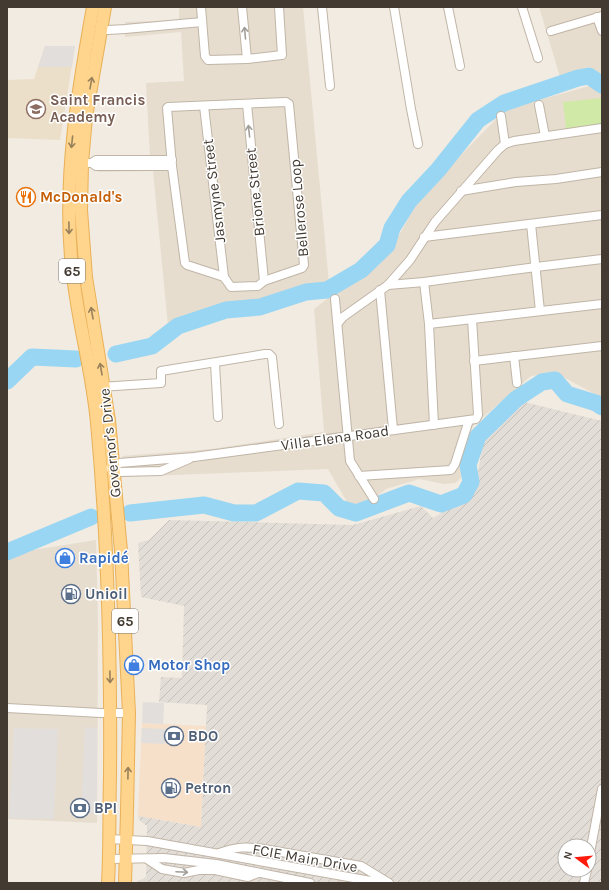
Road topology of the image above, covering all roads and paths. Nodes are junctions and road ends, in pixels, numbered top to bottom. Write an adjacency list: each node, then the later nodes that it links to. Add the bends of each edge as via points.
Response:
1 (93, 7): 27 (main road, Governor's Drive / 65, one-way to 27, via 74,122)
2 (105, 7): 12 (main road, Governor's Drive / 65)
3 (201, 7): 11 (street)
4 (242, 7): 16 (street, one-way to 4)
5 (278, 7): 16 (street, via 282,55)
6 (322, 7): 18 (street)
7 (394, 7): 25 (street)
8 (448, 7): 17 (street)
9 (522, 7): 15 (street)
10 (600, 16): 13 (street); 14 (street)
11 (202, 22): 12 (street); 16 (street, via 206,59)
12 (101, 29): 27 (main road, Governor's Drive / 65, one-way to 12, via 86,110)
13 (551, 31)
14 (602, 31)
15 (538, 58)
16 (247, 59)
17 (460, 66)
18 (330, 86)
19 (247, 104): 21 (street, Bellerose Loop); 37 (street, Brione Street, one-way to 19); 37 (street, Bellerose Loop, via 289,104 304,265 302,268)
20 (540, 105): 24 (street)
21 (204, 106): 28 (street, Bellerose Loop, via 168,106); 36 (street, Jasmyne Street)
22 (501, 116): 26 (street)
23 (602, 128): 24 (street)
24 (545, 136): 26 (street)
25 (418, 144)
26 (505, 144): 30 (street)
27 (81, 163): 28 (street, via 96,160); 52 (main road, Governor's Drive / 65, via 85,270)
28 (172, 163): 36 (street, Bellerose Loop, via 186,263)
29 (602, 172): 30 (street)
30 (461, 191): 33 (street)
31 (602, 215): 32 (street)
32 (531, 224): 33 (street); 35 (street)
33 (424, 237): 39 (street, via 410,260)
34 (602, 260): 35 (street)
35 (536, 267): 38 (street); 43 (street)
36 (224, 277): 37 (street, Bellerose Loop, via 231,287 258,286)
37 (264, 281)
38 (424, 282): 39 (street); 46 (street)
39 (388, 285): 40 (street)
40 (380, 290): 45 (street); 57 (street)
41 (335, 298): 45 (street)
42 (602, 304): 43 (street)
43 (540, 311): 44 (street)
44 (472, 319): 46 (street); 49 (street)
45 (338, 323): 58 (street)
46 (428, 324): 56 (street)
47 (602, 346): 48 (street)
48 (514, 356): 49 (street); 51 (street)
49 (474, 361): 54 (street, via 478,415)
50 (215, 363): 52 (street, via 161,371 161,383); 53 (street); 55 (street, via 269,354 272,357)
51 (517, 383)
52 (98, 388): 59 (main road, Governor's Drive / 65); 60 (main road, Governor's Drive / 65)
53 (218, 417)
54 (472, 420): 56 (street, Villa Elena Road); 61 (street, via 451,470)
55 (279, 424)
56 (434, 424): 57 (street, Villa Elena Road)
57 (393, 430): 58 (street, Villa Elena Road)
58 (347, 437): 59 (street, Villa Elena Road, via 194,457 161,471 120,472); 61 (street, via 350,461)
59 (114, 468): 60 (street, Villa Elena Road); 65 (main road, Governor's Drive / 65)
60 (100, 469): 64 (main road, Governor's Drive / 65, one-way to 64, via 105,529)
61 (359, 476): 62 (street)
62 (374, 499)
63 (7, 708): 64 (street)
64 (111, 713): 65 (street); 68 (main road, Governor's Drive / 65)
65 (129, 713): 69 (main road, Governor's Drive / 65, one-way to 65)
66 (602, 789): 67 (street)
67 (593, 838)
68 (109, 839): 69 (street, FCIE Main Drive); 72 (main road, Governor's Drive / 65)
69 (127, 840): 70 (street, FCIE Main Drive); 73 (main road, Governor's Drive / 65)
70 (218, 853): 78 (street, FCIE Main Drive); 79 (street, FCIE Main Drive, via 235,848 271,850 361,866)
71 (146, 859): 73 (street, FCIE Main Drive); 74 (street, FCIE Main Drive, via 164,858 216,864); 74 (street, FCIE Main Drive, one-way to 74, via 162,869 184,873 199,870 248,876)
72 (109, 864): 73 (main road); 75 (main road, Governor's Drive / 65)
73 (126, 864): 76 (main road, Governor's Drive / 65)
74 (258, 873): 77 (street, FCIE Main Drive)
75 (108, 883)
76 (124, 883)
77 (310, 883)
78 (382, 883)
79 (389, 883)

